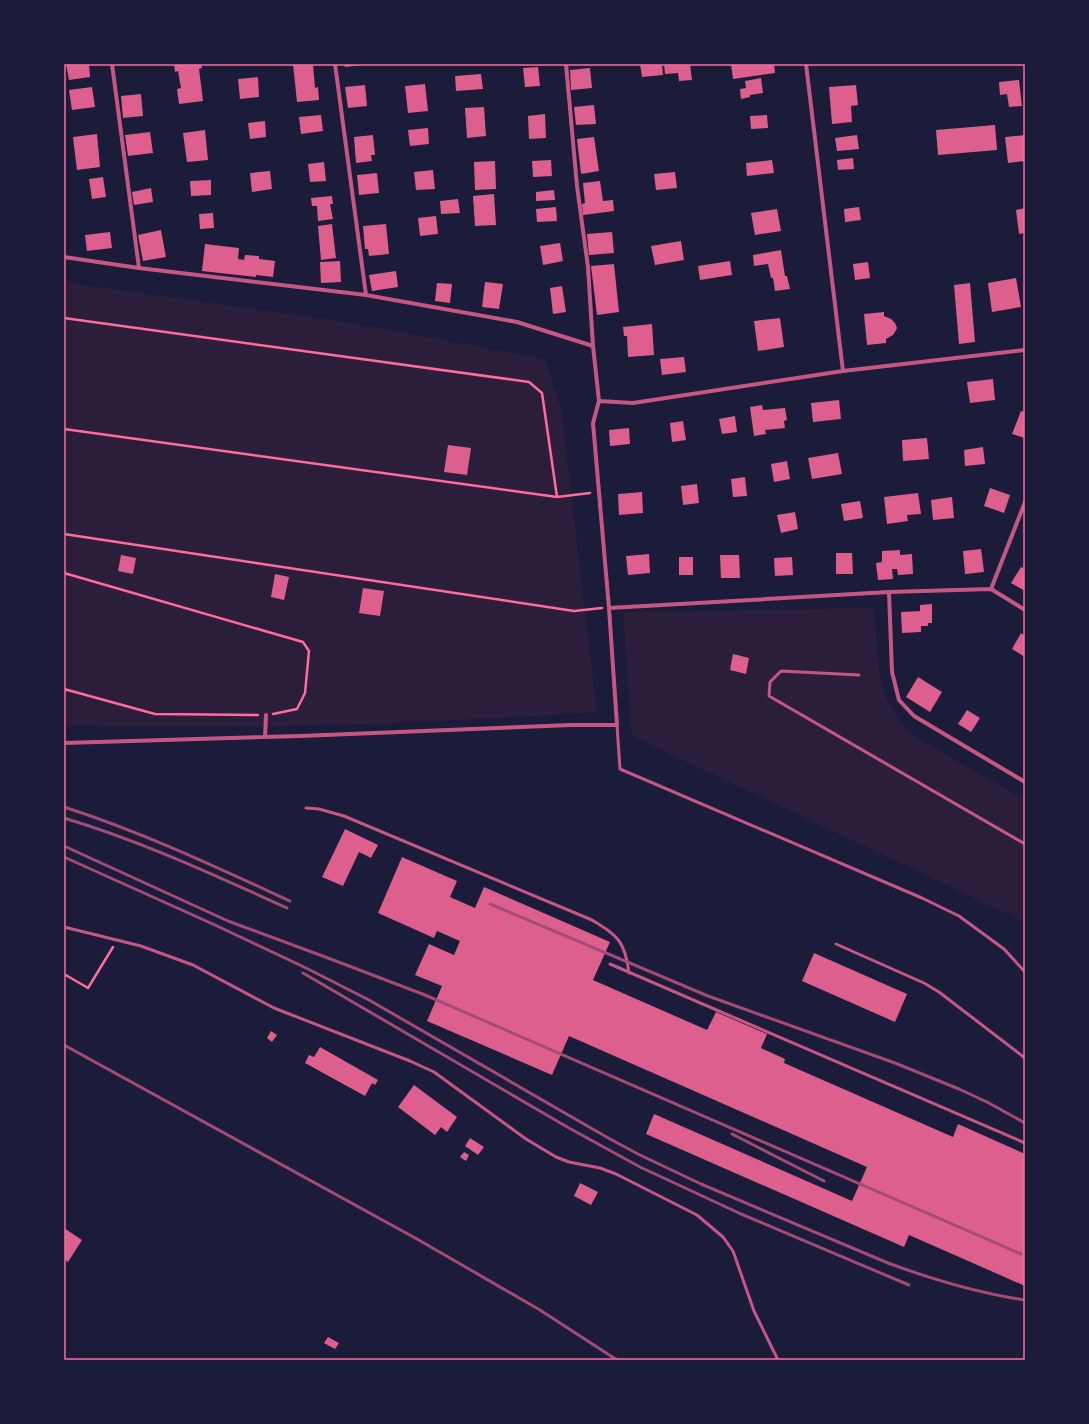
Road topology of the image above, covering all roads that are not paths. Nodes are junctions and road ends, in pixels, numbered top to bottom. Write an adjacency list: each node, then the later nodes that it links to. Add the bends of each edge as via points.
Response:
1 (112, 64): 6 (street)
2 (335, 64): 7 (street)
3 (566, 64): 8 (street, via 577,186 588,267)
4 (806, 64): 10 (street)
5 (64, 257): 6 (street)
6 (139, 268): 7 (street)
7 (366, 295): 8 (street, via 517,322)
8 (593, 346): 11 (street)
9 (1025, 350): 10 (street)
10 (843, 371): 11 (street, via 633,403)
11 (599, 401): 15 (street, via 593,423)
12 (1025, 502): 13 (street)
13 (991, 589): 14 (street); 16 (street)
14 (889, 592): 15 (street); 22 (street, via 892,672 899,700 914,716)
15 (609, 608): 19 (street)
16 (1025, 610)
17 (859, 675): 24 (lane, via 781,671 770,682 769,696)
18 (266, 715): 20 (street)
19 (617, 725): 20 (street); 28 (lane, via 620,769 959,916 1004,950)
20 (265, 736): 21 (street)
21 (64, 743)
22 (1025, 782)
23 (306, 808): 29 (lane, via 344,816 592,920 619,940 625,950)
24 (1025, 844)
25 (64, 927): 32 (lane, via 141,946 193,965 274,1008 410,1061 434,1072 526,1139 556,1157 616,1174 697,1215 723,1237 733,1251 754,1310)
26 (836, 944): 30 (lane, via 934,989)
27 (610, 964): 29 (lane)
28 (1025, 972)
29 (629, 973): 31 (lane)
30 (1025, 1058)
31 (1025, 1143)
32 (778, 1360)

